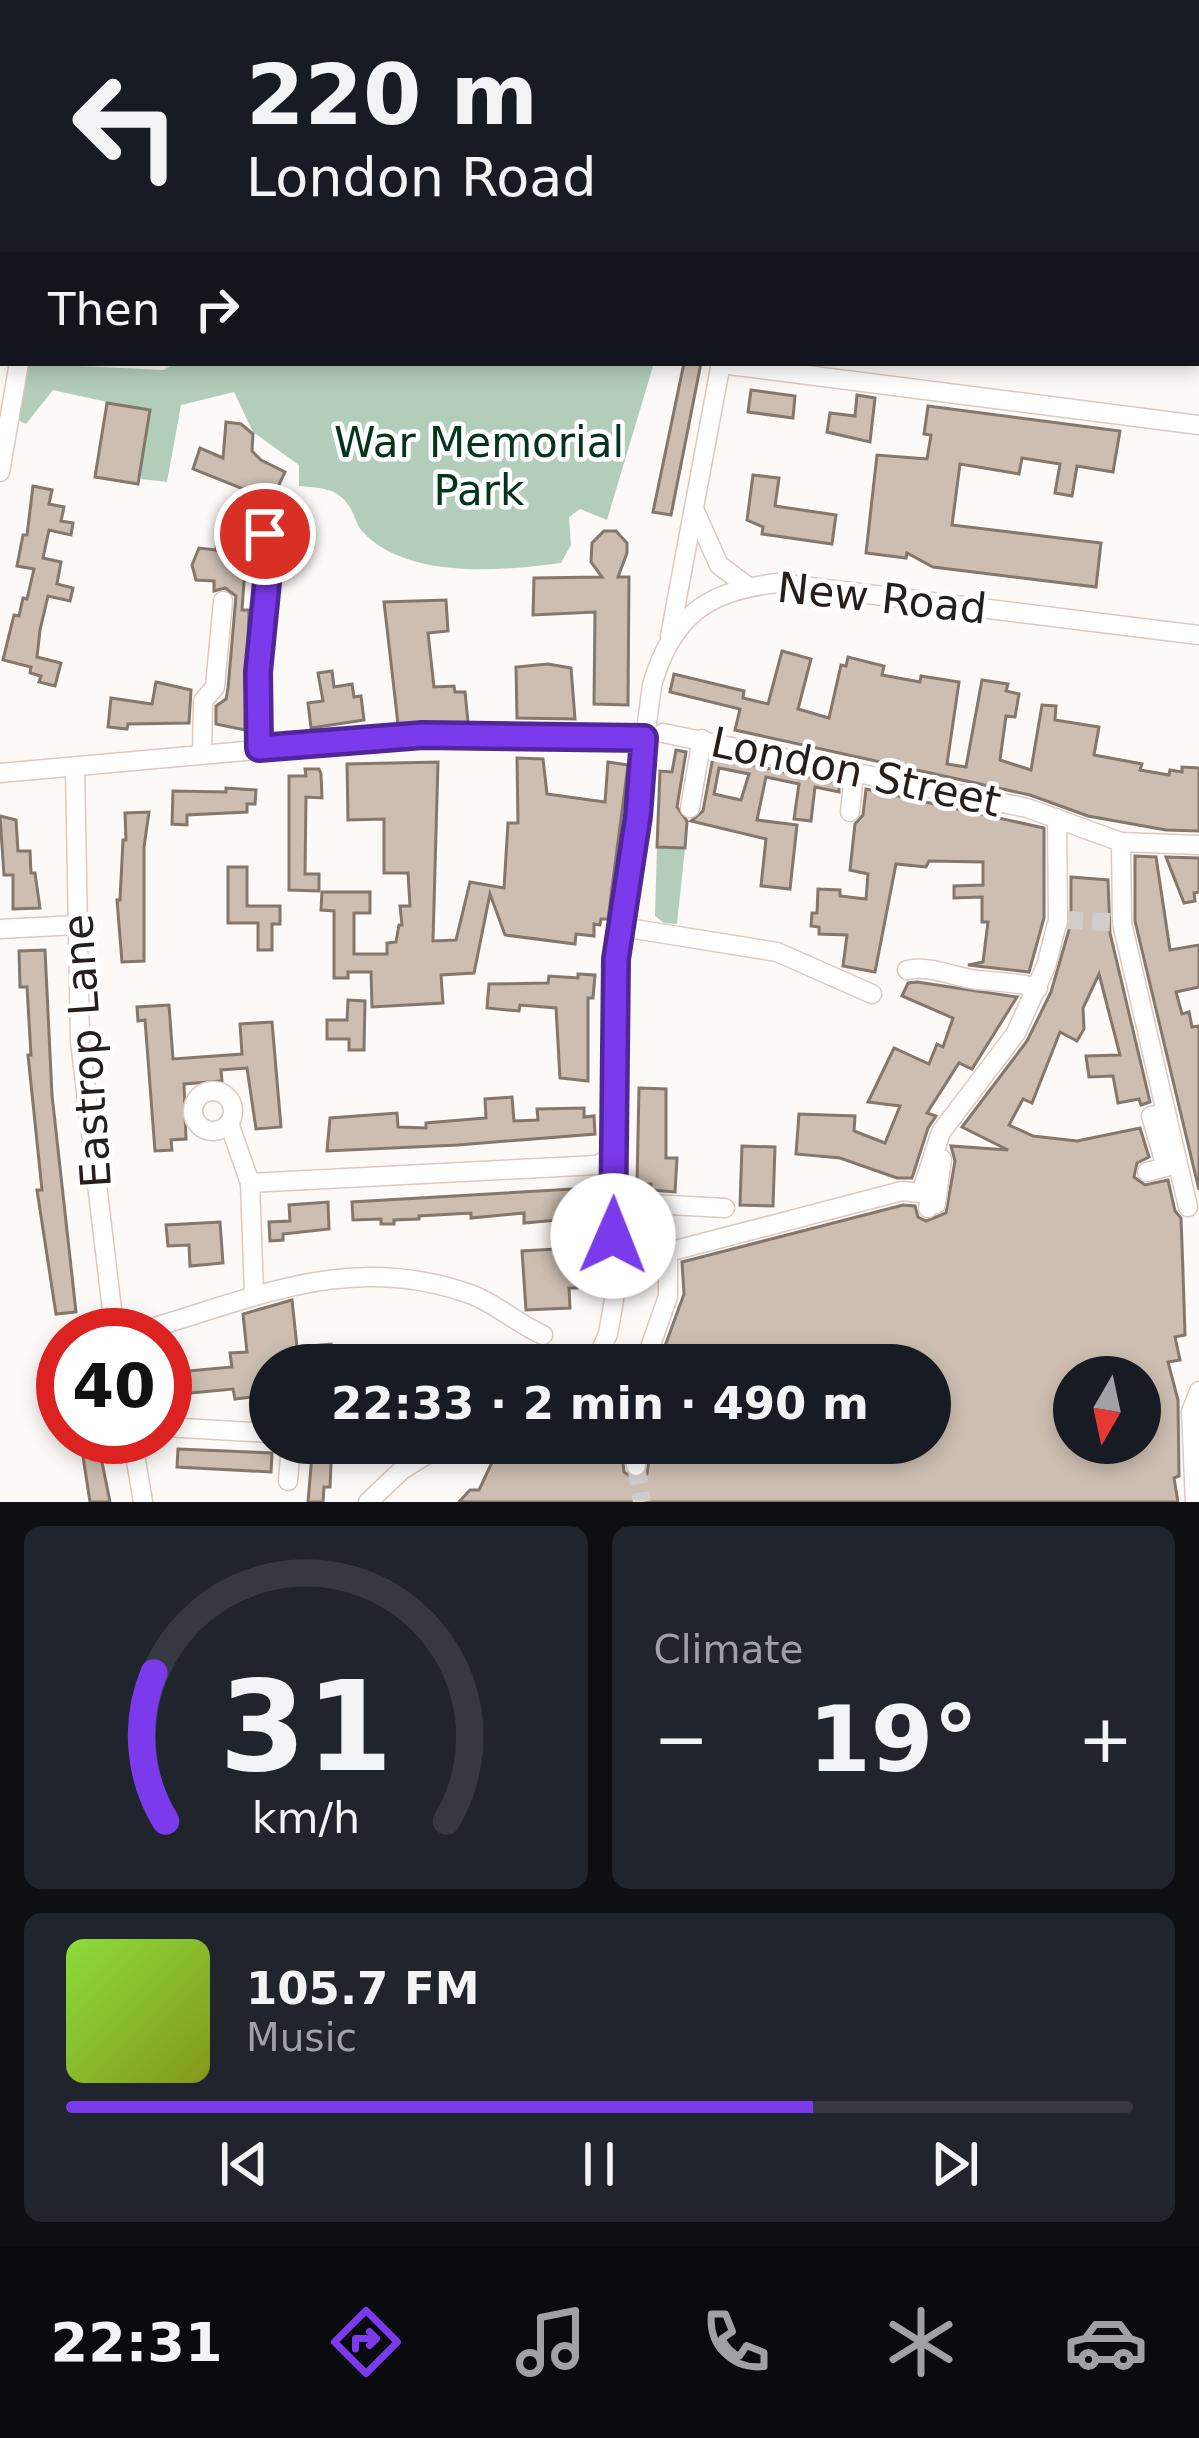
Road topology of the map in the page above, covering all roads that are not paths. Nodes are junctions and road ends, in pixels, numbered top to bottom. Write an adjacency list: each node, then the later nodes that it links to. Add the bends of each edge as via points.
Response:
1 (18, 366): 5 (street)
2 (721, 366): 6 (street)
3 (737, 366): 4 (street)
4 (1199, 424)
5 (0, 472)
6 (692, 505): 8 (street, via 719,565); 11 (street)
7 (265, 534): 14 (street)
8 (747, 586): 10 (street, New Road, via 863,591); 11 (street, New Road, via 694,610)
9 (223, 601): 15 (street, via 215,687 202,701)
10 (1199, 635)
11 (669, 640): 12 (street, via 652,685)
12 (653, 736): 13 (street, London Street); 14 (street, London Street, via 423,735); 25 (street)
13 (702, 739): 18 (street, London Street); 19 (street)
14 (259, 748): 15 (street, London Street)
15 (202, 754): 16 (street, London Street)
16 (75, 766): 17 (street, London Street); 24 (street, Eastrop Lane)
17 (0, 772)
18 (854, 774): 20 (street); 21 (street, London Street)
19 (690, 808)
20 (850, 812)
21 (1052, 816): 22 (street, London Street); 28 (street, via 1062,920)
22 (1127, 842): 23 (street, London Street); 30 (street, via 1116,922)
23 (1199, 845)
24 (76, 925): 26 (street); 39 (street, Eastrop Lane, via 80,1041)
25 (622, 927): 29 (street, via 777,952); 32 (street)
26 (0, 929)
27 (907, 970): 28 (street)
28 (1038, 988): 43 (street, via 1016,1033 941,1132 925,1200 902,1190 668,1252 668,1296)
29 (872, 994)
30 (1165, 1113): 33 (street, via 1151,1116 1166,1166); 35 (street)
31 (229, 1123): 34 (street)
32 (614, 1150): 34 (street, via 597,1165); 36 (street)
33 (1147, 1172)
34 (250, 1183): 38 (street)
35 (1188, 1189)
36 (614, 1202): 37 (street); 42 (street, via 612,1314)
37 (725, 1208)
38 (254, 1293): 40 (street); 41 (street, via 355,1276 421,1278 477,1296)
39 (112, 1308)
40 (192, 1314)
41 (543, 1335)
42 (601, 1344)
43 (651, 1344)
44 (1199, 1391): 53 (street, via 1191,1412)
45 (192, 1428): 46 (street)
46 (249, 1431)
47 (136, 1464): 51 (street)
48 (289, 1464): 50 (street)
49 (411, 1464): 52 (street)
50 (288, 1481)
51 (142, 1502)
52 (368, 1502)
53 (1196, 1502)

